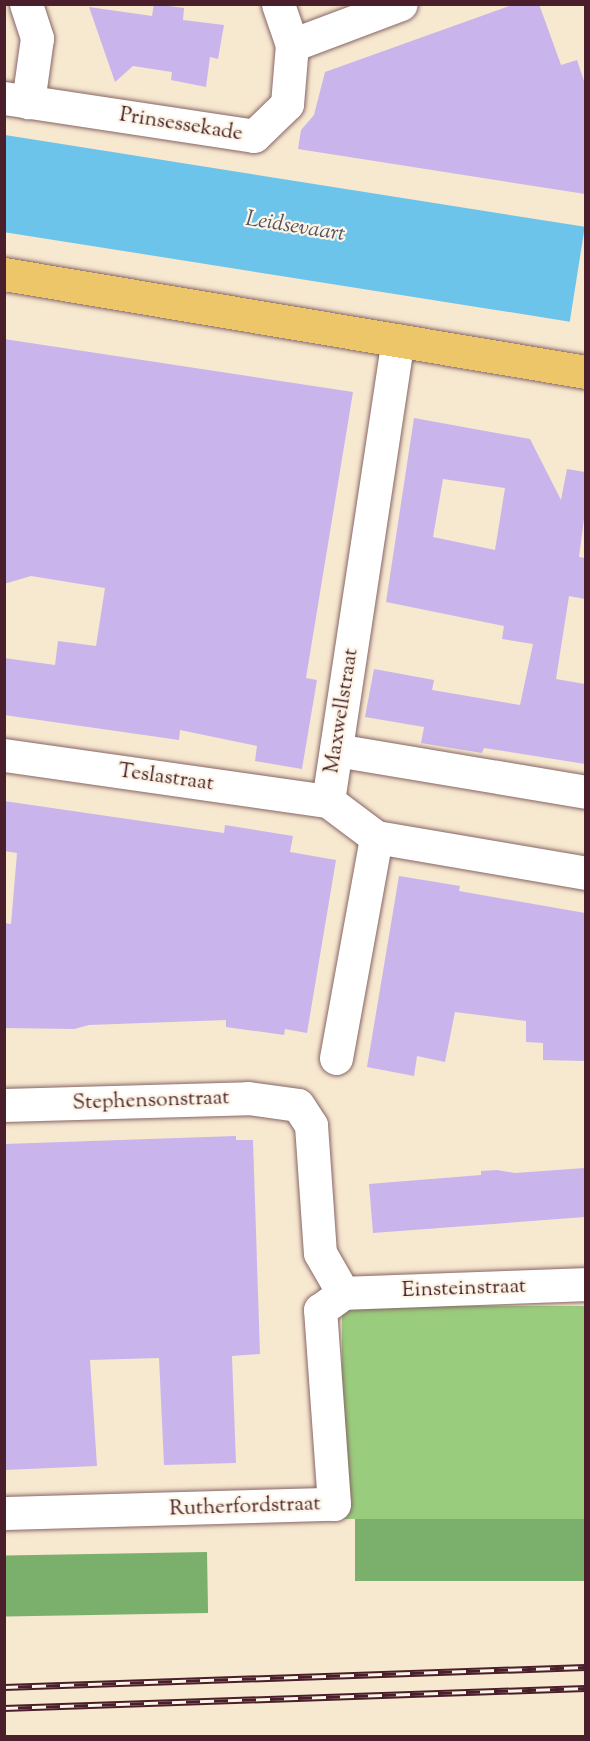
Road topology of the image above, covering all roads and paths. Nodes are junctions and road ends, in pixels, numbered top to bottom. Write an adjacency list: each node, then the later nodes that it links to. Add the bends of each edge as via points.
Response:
1 (26, 4): 5 (street, via 37,38)
2 (278, 4): 4 (street)
3 (401, 4): 4 (street)
4 (292, 45): 5 (street, Prinsessekade, via 287,105 254,136)
5 (16, 100)
6 (4, 274): 7 (main road)
7 (398, 340): 8 (main road); 9 (street, Maxwellstraat)
8 (585, 372)
9 (336, 750): 11 (street); 12 (street, Maxwellstraat)
10 (4, 755): 12 (street, Teslastraat)
11 (585, 792)
12 (328, 801): 13 (street, Maxwellstraat)
13 (376, 837): 14 (street); 15 (street)
14 (585, 873)
15 (336, 1058)
16 (4, 1105): 18 (street, Stephensonstraat, via 248,1098 298,1105 311,1125 320,1252)
17 (585, 1284): 18 (street, Einsteinstraat)
18 (343, 1293): 19 (street, Rutherfordstraat, via 320,1310 334,1504)
19 (4, 1512)

